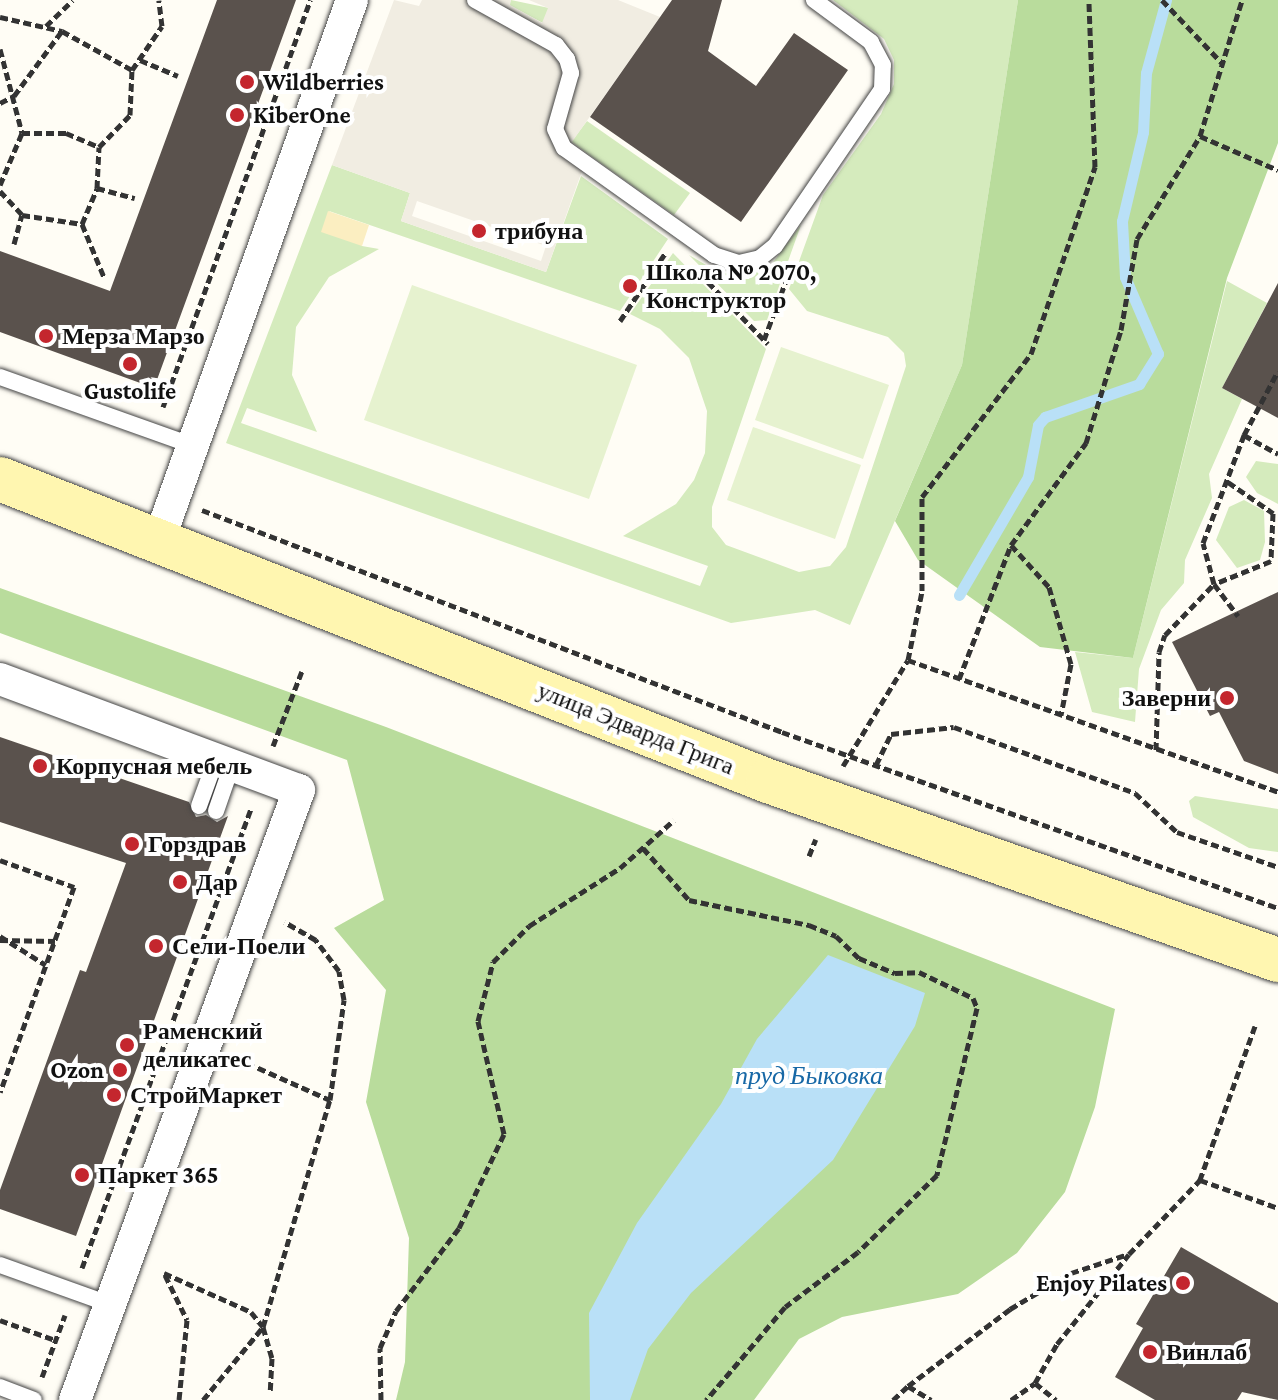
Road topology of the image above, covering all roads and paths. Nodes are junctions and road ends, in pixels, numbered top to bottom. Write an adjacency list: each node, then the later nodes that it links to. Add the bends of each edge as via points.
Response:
1 (73, 0): 11 (path)
2 (159, 0): 14 (path, via 162,26)
3 (310, 0): 37 (path, via 163,407)
4 (352, 0): 39 (street)
5 (475, 0): 29 (lane, via 556,45 567,59 571,73 555,129 564,148)
6 (814, 0): 29 (lane, via 879,53 882,89 873,108 775,246 760,258 726,260)
7 (1089, 0): 51 (path, via 1095,167 1031,354 922,497 922,591)
8 (1162, 0): 15 (path)
9 (1242, 0): 15 (path)
10 (0, 17): 11 (path)
11 (46, 26): 12 (path)
12 (62, 31): 16 (path); 18 (path)
13 (0, 49): 18 (path)
14 (140, 60): 16 (path); 17 (path)
15 (1222, 63): 21 (path)
16 (132, 70): 22 (path, via 130,115)
17 (178, 76)
18 (14, 96): 19 (path); 20 (path)
19 (0, 103)
20 (22, 133): 22 (path, via 66,133); 24 (path)
21 (1200, 136): 23 (path); 46 (path, via 1137,239 1121,330 1086,443)
22 (99, 147): 25 (path)
23 (1278, 170)
24 (0, 188): 27 (path)
25 (97, 188): 26 (path); 28 (path)
26 (135, 198)
27 (22, 215): 28 (path); 30 (path)
28 (82, 224): 32 (path)
29 (680, 231): 33 (path)
30 (14, 244)
31 (702, 276): 34 (path)
32 (104, 277)
33 (620, 321)
34 (768, 344)
35 (1278, 371): 38 (path)
36 (0, 377): 39 (lane)
37 (150, 402)
38 (1244, 435): 40 (path); 42 (path)
39 (191, 445): 43 (street)
40 (1278, 454)
41 (0, 479): 45 (street, улица Эдварда Грига)
42 (1228, 482): 44 (path); 49 (path, via 1203,543)
43 (172, 498): 45 (street); 57 (path)
44 (1275, 512): 47 (path)
45 (159, 540): 70 (street, улица Эдварда Грига, via 768,781)
46 (1011, 545): 54 (path); 55 (path, via 1049,587 1071,664)
47 (1271, 561): 48 (path); 49 (path)
48 (1278, 566)
49 (1214, 584): 50 (path); 56 (path, via 1165,635 1159,652)
50 (1238, 616)
51 (908, 660): 54 (path); 57 (path)
52 (302, 671): 59 (path)
53 (0, 679): 59 (street)
54 (959, 679): 55 (path)
55 (1061, 715): 56 (path)
56 (1156, 750): 60 (path)
57 (847, 755): 58 (path)
58 (876, 765): 65 (path, via 891,734 954,727 1135,793 1177,832); 67 (path)
59 (237, 766): 61 (lane); 66 (street, via 299,790); 82 (path)
60 (1278, 792)
61 (208, 808)
62 (674, 820): 63 (path)
63 (643, 848): 95 (path, via 529,926 493,962 478,1021 504,1134 459,1228 396,1311 380,1348); 96 (path, via 689,900 809,925 836,936 859,958 895,973 919,972 973,998 977,1008 937,1175 858,1252 785,1307)
64 (0, 860): 69 (path, via 74,887)
65 (1278, 867)
66 (256, 906): 73 (street); 75 (path, via 316,940 339,971 344,1000)
67 (1278, 908)
68 (2, 939): 69 (path); 71 (path)
69 (55, 941): 71 (path)
70 (1278, 960)
71 (46, 965): 74 (path)
72 (1255, 1026): 76 (path)
73 (206, 1043): 75 (path); 79 (street)
74 (0, 1090)
75 (330, 1100): 85 (path)
76 (1200, 1180): 77 (path); 78 (path)
77 (1278, 1208)
78 (1129, 1254): 87 (path, via 1057,1344); 88 (path, via 1071,1273 1010,1309)
79 (126, 1258): 81 (path); 83 (street)
80 (0, 1265): 82 (lane)
81 (164, 1273): 85 (path, via 236,1302); 93 (path, via 187,1320)
82 (73, 1292): 83 (lane); 86 (path)
83 (109, 1304): 92 (street)
84 (0, 1320): 86 (path)
85 (263, 1327): 90 (path, via 272,1358); 94 (path)
86 (55, 1340): 91 (path)
87 (1035, 1383): 99 (path); 100 (path)
88 (908, 1386): 97 (path); 98 (path)
89 (0, 1387): 91 (lane)
90 (270, 1393)
91 (34, 1400)
92 (75, 1400)
93 (179, 1400)
94 (203, 1400)
95 (381, 1400)
96 (706, 1400)
97 (893, 1400)
98 (931, 1400)
99 (1011, 1400)
100 (1056, 1400)

